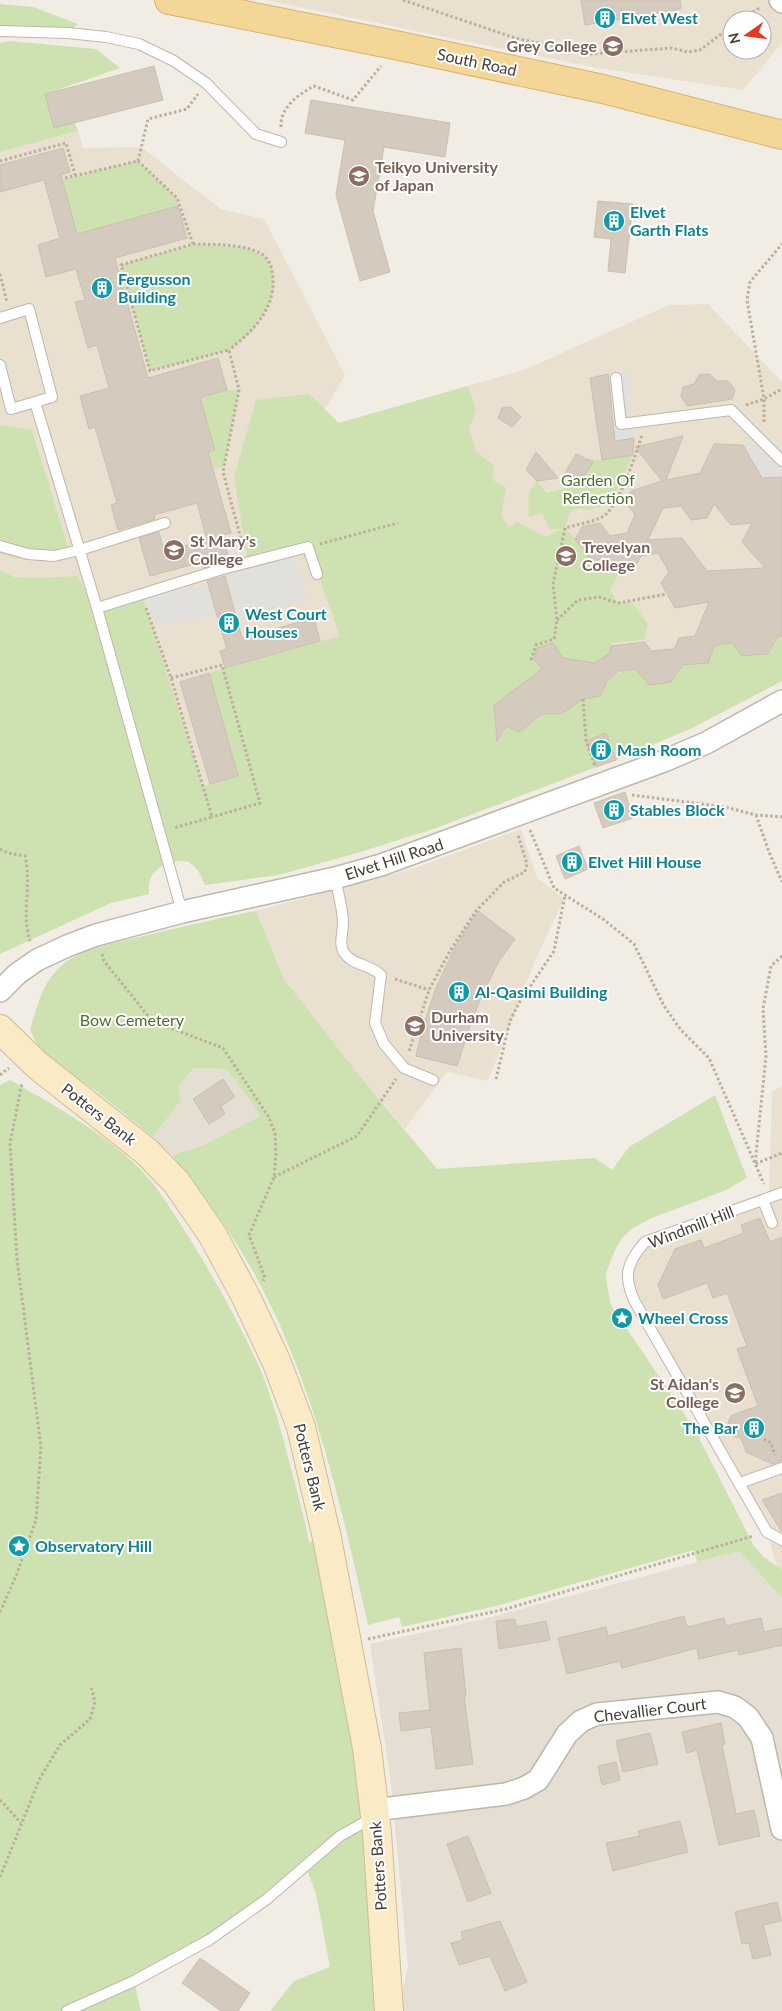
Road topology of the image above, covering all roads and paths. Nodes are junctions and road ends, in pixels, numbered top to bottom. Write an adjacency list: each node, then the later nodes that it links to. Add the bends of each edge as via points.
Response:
1 (173, 0): 9 (main road, South Road, via 603,89)
2 (404, 0): 6 (path, via 515,38 590,54 672,48 688,52 700,50)
3 (776, 2): 4 (path)
4 (760, 10)
5 (0, 32): 8 (lane, via 68,33 139,44 174,61)
6 (722, 34)
7 (372, 77): 10 (path, via 353,100 314,86 296,96 280,118)
8 (206, 83): 10 (lane, via 256,134); 12 (path, via 187,109 148,119)
9 (782, 135)
10 (281, 142)
11 (0, 161): 13 (path, via 66,143)
12 (138, 161): 13 (path); 15 (path, via 178,198)
13 (75, 175): 14 (path)
14 (65, 178)
15 (193, 244): 20 (path, via 242,247 263,255 272,266 274,290 266,311 252,332); 20 (path, via 121,265 150,371)
16 (782, 244): 24 (path, via 750,282 747,300)
17 (0, 274): 18 (path)
18 (11, 315): 19 (lane); 25 (lane, via 29,309 52,397)
19 (0, 318)
20 (229, 350): 35 (path, via 239,390 223,472)
21 (0, 365): 25 (lane, via 11,408)
22 (616, 378): 27 (lane, via 621,424)
23 (782, 389): 24 (path)
24 (764, 400): 26 (path); 28 (path)
25 (35, 402): 34 (lane)
26 (731, 410): 27 (lane); 29 (lane)
27 (647, 420): 40 (path, via 630,470 612,508 604,516 565,528 553,584)
28 (764, 423)
29 (782, 461)
30 (165, 523): 34 (lane)
31 (398, 524): 33 (path)
32 (0, 546): 34 (lane, via 28,554 54,556)
33 (308, 547): 35 (lane); 36 (lane)
34 (80, 550): 39 (lane)
35 (248, 563): 38 (lane)
36 (317, 574)
37 (667, 594): 40 (path, via 618,603 599,598 578,600)
38 (142, 595): 39 (lane); 42 (path)
39 (97, 608): 51 (lane)
40 (556, 620): 41 (path, via 554,639 536,645)
41 (531, 660)
42 (171, 678): 49 (path); 49 (path, via 222,665 260,803)
43 (582, 699): 45 (path, via 586,740)
44 (782, 701): 45 (street, Elvet Hill Road, via 706,743)
45 (601, 785): 47 (street, Elvet Hill Road)
46 (628, 794): 48 (path, via 725,807)
47 (518, 815): 53 (street, Elvet Hill Road, via 381,865); 55 (path, via 554,888); 61 (path, via 527,864 525,872 504,882 479,907)
48 (756, 815): 50 (path); 54 (path)
49 (212, 817): 51 (path)
50 (782, 817)
51 (161, 831): 56 (lane)
52 (0, 849): 59 (path, via 25,856 28,869 26,930)
53 (335, 878): 56 (street, Elvet Hill Road); 60 (lane, via 342,909 343,952 352,961 371,967)
54 (782, 882)
55 (565, 895): 66 (path, via 554,951 510,1021); 69 (path, via 634,944 664,1006 681,1030 709,1058)
56 (182, 912): 57 (street, Elvet Hill Road)
57 (96, 935): 59 (street, Elvet Hill Road); 70 (path, via 104,961 152,1021 222,1048 268,1116 274,1133)
58 (782, 956): 69 (path, via 772,966 763,1009 766,1056)
59 (38, 960): 62 (street, Elvet Hill Road)
60 (380, 974): 61 (path); 65 (lane, via 375,1023 384,1044)
61 (429, 990): 65 (path)
62 (0, 991)
63 (0, 1029): 64 (street, Potters Bank)
64 (37, 1065): 74 (street, Potters Bank, via 147,1152 176,1182 212,1234); 79 (path, via 22,1082 10,1143 17,1259 41,1447 36,1520)
65 (404, 1068): 67 (lane); 70 (path, via 357,1136)
66 (496, 1079)
67 (433, 1080)
68 (782, 1153): 69 (path)
69 (755, 1164): 72 (path)
70 (274, 1177): 74 (path, via 249,1235 265,1278)
71 (782, 1193): 72 (lane, Windmill Hill)
72 (766, 1199): 73 (lane); 76 (lane, Windmill Hill, via 645,1242 629,1263 627,1286 634,1302)
73 (772, 1223)
74 (246, 1297): 80 (street, Potters Bank, via 277,1363 301,1427)
75 (782, 1468): 76 (lane)
76 (740, 1484): 77 (lane, Windmill Hill)
77 (767, 1532): 78 (lane); 80 (path, via 506,1609)
78 (782, 1540)
79 (0, 1612)
80 (348, 1643): 83 (street, Potters Bank, via 367,1748)
81 (91, 1687): 84 (path, via 95,1702 90,1719 60,1745 40,1778)
82 (0, 1800): 84 (path)
83 (374, 1813): 85 (street, Chevallier Court, via 506,1794 524,1788 538,1780 567,1734 581,1720 597,1714 718,1702 735,1707 748,1717 762,1738); 87 (lane, via 340,1836 267,1899 209,1940 134,1981); 88 (street, Potters Bank)
84 (22, 1824): 86 (path)
85 (782, 1829)
86 (0, 1877)
87 (67, 2011)
88 (389, 2011)

